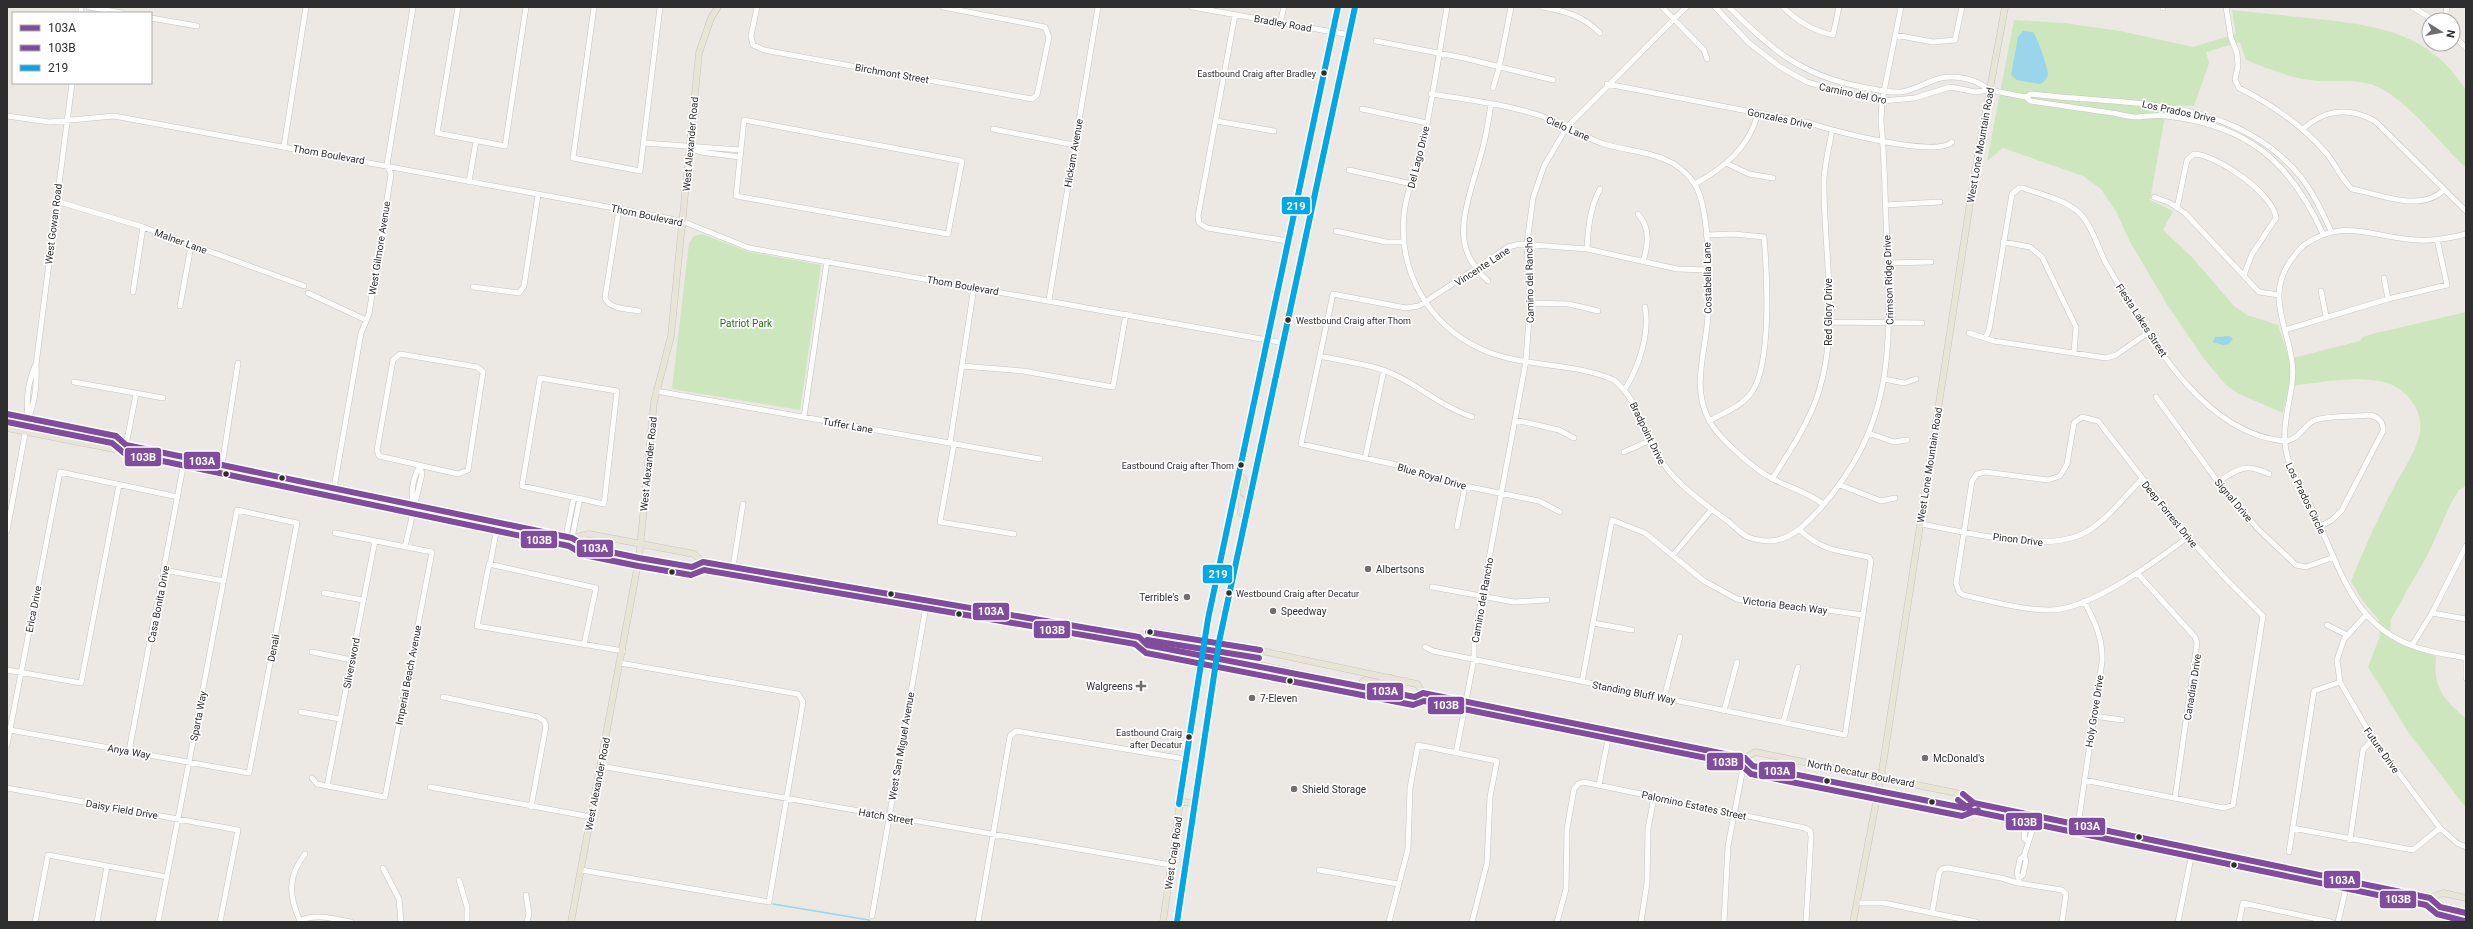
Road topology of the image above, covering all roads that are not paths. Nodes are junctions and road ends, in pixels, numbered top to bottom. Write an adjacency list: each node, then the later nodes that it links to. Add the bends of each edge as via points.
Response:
1 (89, 7): 30 (street)
2 (306, 7): 71 (street)
3 (413, 7): 76 (street, West Gilmore Avenue)
4 (458, 7): 66 (street, via 437,133)
5 (526, 7): 66 (street, via 505,146)
6 (594, 7): 69 (street, via 573,158 640,171)
7 (660, 7): 69 (street)
8 (718, 7): 72 (main road, West Alexander Road, via 711,18 699,53)
9 (757, 7): 10 (street, Birchmont Street, via 751,36 753,45 764,50 1032,99 1039,91 1049,38 1045,27)
10 (943, 7)
11 (1098, 7): 70 (street, Hickam Avenue)
12 (1192, 7): 32 (street, Bradley Road)
13 (1284, 7): 35 (street)
14 (1338, 7): 37 (main road, West Craig Road)
15 (1355, 7): 39 (main road, West Craig Road)
16 (1447, 7): 42 (street, Del Lago Drive)
17 (1511, 7): 44 (street)
18 (1542, 7): 38 (street, via 1566,11 1583,18)
19 (1662, 7): 34 (street)
20 (1686, 7): 34 (street, Camino del Rancho)
21 (1715, 7): 53 (street, Camino del Oro, via 1749,43 1780,68 1807,82)
22 (1729, 7): 50 (street, Camino del Oro, via 1773,49 1816,75)
23 (1783, 7): 24 (street, via 1803,24 1819,32 1833,35)
24 (1839, 7)
25 (1901, 7): 40 (street, Crimson Ridge Drive)
26 (1962, 7): 40 (street, via 1955,40 1933,42)
27 (2005, 7): 49 (main road, West Lone Mountain Road)
28 (2226, 7): 63 (street, via 2231,38 2237,53 2236,84)
29 (2412, 7): 31 (street)
30 (116, 12)
31 (2421, 12)
32 (1235, 14): 35 (street, Bradley Road); 59 (street)
33 (152, 18): 36 (street)
34 (1674, 19): 43 (street, via 1704,50); 47 (street, Camino del Rancho)
35 (1280, 23): 37 (street, Bradley Road)
36 (197, 26)
37 (1333, 32): 39 (street, Bradley Road); 101 (main road, West Craig Road)
38 (1600, 33)
39 (1350, 35): 142 (main road, West Craig Road)
40 (1896, 35): 50 (street, Crimson Ridge Drive)
41 (1376, 41): 42 (street)
42 (1439, 53): 44 (street); 51 (street, Del Lago Drive)
43 (1707, 59)
44 (1499, 68): 45 (street); 48 (street)
45 (1553, 80)
46 (72, 84): 58 (street, West Gowan Road)
47 (1607, 84): 56 (street, Gonzales Drive); 61 (street, Camino del Rancho)
48 (1493, 88)
49 (1989, 90): 50 (street, Camino del Oro, via 1978,81 1940,78 1925,86 1901,92); 52 (street, Los Prados Drive); 53 (street, Camino del Oro, via 1976,92 1950,87 1915,98); 202 (main road, West Lone Mountain Road)
50 (1884, 91): 53 (street, Crimson Ridge Drive)
51 (1431, 94): 54 (street, Cielo Lane); 60 (street, Del Lago Drive)
52 (2026, 97): 96 (street, Los Prados Drive, via 2031,94 2079,100 2133,102 2209,115 2239,126 2273,148 2300,176 2319,205); 97 (street, Los Prados Drive, via 2030,101 2135,117 2164,115 2198,121 2243,137 2274,159 2296,185)
53 (1882, 101): 67 (street, Crimson Ridge Drive, via 1880,121)
54 (1491, 104): 61 (street, Cielo Lane, via 1550,119); 111 (street, via 1485,141 1464,223 1464,240)
55 (1362, 109): 60 (street)
56 (1758, 113): 65 (street, Gonzales Drive, via 1810,123); 75 (street, via 1747,140)
57 (7, 116): 58 (street, Thom Boulevard, via 50,122)
58 (68, 121): 71 (street, Thom Boulevard, via 114,116); 86 (street, West Gowan Road)
59 (1216, 121): 64 (street); 101 (street, via 1198,216 1200,223 1208,228)
60 (1427, 123): 80 (street, Del Lago Drive)
61 (1567, 127): 81 (street, Cielo Lane, via 1604,144 1659,155 1684,171); 104 (street, Camino del Rancho, via 1544,166 1533,198)
62 (993, 129): 70 (street)
63 (2303, 129): 83 (street, via 2328,156 2352,189 2418,202 2430,200); 83 (street, via 2318,117 2334,112 2349,111 2363,114 2375,121)
64 (1274, 131)
65 (1832, 132): 67 (street, Gonzales Drive); 134 (street, Red Glory Drive, via 1824,179)
66 (476, 141): 79 (street)
67 (1883, 142): 68 (street, Gonzales Drive, via 1933,147 1949,145); 88 (street, Crimson Ridge Drive)
68 (1952, 142)
69 (644, 143): 72 (street)
70 (1074, 145): 124 (street, Hickam Avenue)
71 (284, 146): 76 (street, Thom Boulevard)
72 (690, 148): 73 (street, via 701,146); 74 (street, via 700,152); 93 (main road, West Alexander Road)
73 (741, 150): 74 (street); 74 (street, via 744,120 962,161 948,234 736,196)
74 (740, 157)
75 (1726, 163): 78 (street, via 1748,174); 81 (street)
76 (387, 165): 79 (street, Thom Boulevard); 133 (street, West Gilmore Avenue, via 391,174)
77 (1348, 170): 80 (street)
78 (1773, 178)
79 (469, 182): 84 (street, Thom Boulevard)
80 (1412, 184): 102 (street, Del Lago Drive, via 1404,215)
81 (1694, 184): 99 (street, Costabella Lane, via 1701,198)
82 (1600, 189): 106 (street, via 1590,218)
83 (2444, 190): 91 (street)
84 (538, 195): 90 (street, Thom Boulevard); 117 (street, via 521,292)
85 (2154, 197): 89 (street, via 2170,202)
86 (56, 201): 94 (street, Malner Lane); 160 (street, West Gowan Road, via 36,365 37,378 33,407)
87 (1940, 202): 88 (street)
88 (1885, 205): 110 (street, Crimson Ridge Drive)
89 (2177, 208): 113 (street, via 2204,231); 113 (street, via 2186,160 2190,156 2199,154 2208,157 2241,176 2269,204 2276,218 2252,254)
90 (619, 209): 93 (street, Thom Boulevard); 129 (street, via 605,298 606,302 613,306)
91 (2466, 211)
92 (1638, 214): 108 (street, via 1646,223 1647,239)
93 (684, 222): 107 (street, Thom Boulevard, via 749,248); 153 (main road, West Alexander Road, via 671,336)
94 (143, 227): 105 (street, Malner Lane); 120 (street)
95 (1336, 231): 102 (street, via 1386,242)
96 (2331, 231): 97 (street, Los Prados Circle); 100 (street, Los Prados Circle, via 2356,229 2394,237)
97 (2323, 234): 122 (street, Los Prados Circle, via 2298,250 2286,267)
98 (2466, 234): 100 (street, Los Prados Circle)
99 (1706, 235): 112 (street, Costabella Lane); 162 (street, via 1734,234 1764,238 1767,306 1760,374 1754,388 1745,400)
100 (2437, 239): 123 (street, via 2447,285)
101 (1288, 241): 141 (main road, West Craig Road)
102 (1404, 242): 126 (street, Del Lago Drive, via 1410,273)
103 (2003, 242): 138 (street, Fiesta Lakes Street, via 2010,198 2016,190 2023,188 2063,202 2077,210 2089,226 2107,264); 140 (street, via 1989,330); 143 (street, via 2030,247 2042,257 2076,327)
104 (1527, 243): 106 (street, Vincente Lane); 111 (street, Vincente Lane, via 1508,247); 125 (street, Camino del Rancho)
105 (191, 246): 116 (street, Malner Lane); 127 (street)
106 (1587, 249): 108 (street, Vincente Lane)
107 (827, 261): 118 (street, Thom Boulevard); 158 (street)
108 (1643, 262): 112 (street, Vincente Lane, via 1677,269)
109 (1931, 262): 110 (street)
110 (1887, 263): 135 (street, Crimson Ridge Drive)
111 (1475, 269): 115 (street); 126 (street, Vincente Lane)
112 (1708, 270): 162 (street, Costabella Lane, via 1707,322 1699,381 1703,408)
113 (2244, 275): 122 (street, via 2259,292)
114 (2384, 278): 123 (street)
115 (1488, 281)
116 (304, 286)
117 (473, 287)
118 (974, 287): 124 (street, Thom Boulevard); 147 (street)
119 (2320, 291): 132 (street)
120 (133, 292)
121 (308, 293): 133 (street)
122 (2279, 295): 137 (street, Los Prados Circle, via 2279,310)
123 (2388, 299): 132 (street)
124 (1049, 300): 131 (street, Thom Boulevard)
125 (1530, 302): 130 (street, via 1569,304); 145 (street, Camino del Rancho)
126 (1425, 303): 144 (street, Vincente Lane, via 1406,308 1333,294); 145 (street, Bradpoint Drive, via 1459,337 1482,350)
127 (180, 306)
128 (1645, 307): 152 (street, via 1646,326 1638,359 1632,378)
129 (639, 311)
130 (1598, 311)
131 (1126, 314): 141 (street, Thom Boulevard); 147 (street, via 1113,387 1023,371)
132 (2326, 316): 137 (street)
133 (366, 320): 186 (street, West Gilmore Avenue, via 361,333)
134 (1830, 322): 135 (street); 180 (street, Red Glory Drive, via 1826,361 1819,391 1801,434)
135 (1890, 322): 136 (street); 149 (street, Crimson Ridge Drive)
136 (1922, 323)
137 (2285, 330): 169 (street, Los Prados Circle, via 2293,380)
138 (2149, 332): 143 (street, via 2116,355 2106,358); 169 (street, Fiesta Lakes Street, via 2178,375 2199,400 2228,422 2260,435)
139 (1969, 333): 140 (street)
140 (1985, 338): 143 (street)
141 (1267, 339): 142 (street, Thom Boulevard); 178 (main road, West Craig Road)
142 (1284, 343): 190 (main road, West Craig Road)
143 (2074, 354)
144 (1320, 356): 148 (street); 174 (street, Blue Royal Drive, via 1301,444)
145 (1526, 361): 152 (street, Bradpoint Drive, via 1607,377); 161 (street, Camino del Rancho)
146 (238, 363): 176 (street)
147 (962, 366): 170 (street)
148 (1384, 370): 159 (street, via 1398,376 1440,404); 174 (street)
149 (1884, 379): 150 (street, via 1904,382); 165 (street, Crimson Ridge Drive)
150 (1916, 379)
151 (74, 382): 154 (street)
152 (1625, 389): 167 (street, Bradpoint Drive)
153 (656, 391): 158 (street, Tuffer Lane); 213 (main road, West Alexander Road)
154 (136, 394): 156 (street); 171 (street)
155 (2156, 397): 182 (street, Signal Drive)
156 (162, 398)
157 (7, 414): 160 (main road, North Decatur Boulevard)
158 (804, 417): 170 (street, Tuffer Lane)
159 (1472, 417)
160 (28, 418): 164 (street, West Gowan Road); 171 (main road, North Decatur Boulevard, via 116,436)
161 (1515, 420): 166 (street, via 1559,430); 188 (street, Camino del Rancho)
162 (1709, 421): 180 (street, Costabella Lane, via 1728,444)
163 (7, 428): 164 (main road, North Decatur Boulevard)
164 (26, 431): 171 (main road, North Decatur Boulevard, via 114,449); 206 (street, West Gowan Road)
165 (1868, 433): 168 (street, via 1894,442); 184 (street, Crimson Ridge Drive)
166 (1574, 438)
167 (1651, 440): 172 (street); 197 (street, Bradpoint Drive, via 1666,468)
168 (1907, 440)
169 (2284, 441): 203 (street, Los Prados Circle, via 2292,471); 203 (street, via 2300,434 2306,426 2316,420 2370,415 2382,422 2383,431 2342,510)
170 (952, 443): 175 (street, Tuffer Lane); 209 (street, via 940,522)
171 (126, 445): 173 (main road, North Decatur Boulevard)
172 (1624, 452)
173 (185, 457): 176 (main road, North Decatur Boulevard); 191 (street, Casa Bonita Drive)
174 (1365, 458): 185 (street, Blue Royal Drive, via 1410,468)
175 (1040, 459)
176 (222, 465): 186 (main road, North Decatur Boulevard)
177 (420, 466): 177 (street, via 379,456 393,360 400,354 477,367 483,372 484,378 468,470 458,474); 196 (street, via 422,474)
178 (1239, 473): 187 (main road, West Craig Road); 190 (main road, via 1244,481 1244,493)
179 (2269, 474): 182 (street, via 2247,467 2234,471)
180 (1772, 479): 195 (street, Costabella Lane, via 1814,497)
181 (2142, 480): 207 (street, Pinon Drive, via 2100,522 2070,539 2037,542); 207 (street, Deep Forrest Drive, via 2103,425 2088,417 2078,419 2074,423 2068,464 2060,476 2048,480 1985,472 1977,474 1972,481); 210 (street, Deep Forrest Drive)
182 (2218, 482): 217 (street, Signal Drive, via 2258,528 2296,565 2306,567)
183 (119, 485): 191 (street); 258 (street, via 81,683); 258 (street, Erica Drive, via 60,472)
184 (1840, 485): 193 (street, via 1881,501); 195 (street, Crimson Ridge Drive)
185 (1465, 486): 188 (street, Blue Royal Drive); 204 (street)
186 (334, 488): 196 (main road, North Decatur Boulevard)
187 (1235, 493): 199 (main road, via 1242,501 1241,513); 242 (main road, West Craig Road)
188 (1501, 493): 198 (street, Blue Royal Drive, via 1539,501); 227 (street, Camino del Rancho)
189 (574, 497): 192 (street); 192 (street, via 522,486 540,378 618,391 604,504); 211 (street)
190 (1251, 497): 199 (main road, West Craig Road)
191 (178, 498): 222 (street, Casa Bonita Drive)
192 (580, 498): 211 (street)
193 (1895, 498)
194 (743, 504): 221 (street)
195 (1823, 504): 205 (street, Crimson Ridge Drive)
196 (413, 505): 200 (main road, North Decatur Boulevard); 215 (street)
197 (1712, 509): 205 (street, Bradpoint Drive, via 1748,537 1779,540); 216 (street)
198 (1560, 512)
199 (1247, 517): 243 (main road, West Craig Road)
200 (498, 522): 211 (main road, North Decatur Boulevard); 220 (street)
201 (297, 523): 224 (street, Sparta Way, via 238,510); 286 (street, Denali)
202 (1920, 524): 207 (street, Pinon Drive); 287 (main road, West Lone Mountain Road)
203 (2321, 526): 217 (street, Los Prados Circle)
204 (1457, 527)
205 (1800, 530): 233 (street, via 1812,542 1830,550 1869,557 1871,561)
206 (7, 531)
207 (1964, 532): 231 (street, via 1956,583 1963,595 2034,610 2052,610)
208 (336, 533): 212 (street)
209 (1014, 534)
210 (2188, 536): 223 (street); 296 (street, Deep Forrest Drive, via 2263,616 2233,806 2224,808)
211 (569, 537): 213 (main road, North Decatur Boulevard, via 589,534); 218 (main road, North Decatur Boulevard, via 586,547)
212 (375, 541): 215 (street); 228 (street, Silversword)
213 (640, 545): 218 (main road, West Alexander Road); 219 (main road, North Decatur Boulevard, via 694,554)
214 (2466, 546): 232 (street)
215 (405, 547): 291 (street, Imperial Beach Avenue, via 432,552 385,797)
216 (1674, 555): 233 (street, Victoria Beach Way, via 1719,591 1737,599); 236 (street, Victoria Beach Way, via 1646,533 1612,520)
217 (2334, 557): 234 (street, Los Prados Circle, via 2348,590)
218 (639, 558): 219 (main road, North Decatur Boulevard, via 692,567); 247 (main road, West Alexander Road)
219 (703, 562): 221 (main road, North Decatur Boulevard)
220 (490, 565): 244 (street, via 596,588); 244 (street, via 477,626)
221 (733, 567): 229 (main road, North Decatur Boulevard)
222 (164, 570): 224 (street); 280 (street, Casa Bonita Drive)
223 (2138, 574): 231 (street); 296 (street, Canadian Drive, via 2195,637 2197,643)
224 (224, 581): 284 (street, Sparta Way)
225 (1432, 587): 227 (street)
226 (324, 593): 228 (street)
227 (1482, 596): 230 (street, via 1514,602); 252 (street, Camino del Rancho, via 1474,639)
228 (363, 600): 253 (street, Silversword)
229 (927, 600): 240 (main road, North Decatur Boulevard); 305 (street, West San Miguel Avenue)
230 (1547, 600)
231 (2084, 601): 272 (street, Holy Grove Drive, via 2098,626 2102,650)
232 (2432, 613): 235 (street); 245 (street)
233 (1863, 615): 275 (street, Standing Bluff Way, via 1844,735)
234 (2366, 615): 239 (street, Future Drive); 245 (street, Los Prados Circle, via 2391,635)
235 (2466, 619)
236 (1593, 623): 238 (street); 262 (street)
237 (2327, 625): 239 (street)
238 (1632, 630)
239 (2347, 635): 263 (street, Future Drive, via 2338,660)
240 (1138, 637): 242 (main road, North Decatur Boulevard, via 1150,631); 249 (main road, North Decatur Boulevard, via 1147,646)
241 (1680, 637): 268 (street)
242 (1204, 639): 243 (main road, North Decatur Boulevard); 249 (main road, West Craig Road)
243 (1219, 642): 250 (main road, West Craig Road); 259 (main road, North Decatur Boulevard)
244 (584, 645): 247 (street)
245 (2412, 645): 251 (street, Los Prados Circle)
246 (1425, 647): 252 (street, Standing Bluff Way)
247 (623, 651): 255 (main road, West Alexander Road)
248 (312, 652): 253 (street)
249 (1201, 654): 250 (main road, North Decatur Boulevard); 283 (main road, West Craig Road)
250 (1217, 657): 264 (main road, North Decatur Boulevard); 300 (main road, West Craig Road)
251 (2466, 658): 260 (street)
252 (1474, 659): 262 (street, Standing Bluff Way); 269 (street, Camino del Rancho)
253 (352, 660): 273 (street, Silversword)
254 (1737, 662): 270 (street)
255 (620, 663): 285 (main road, West Alexander Road); 297 (street, via 798,694 802,697)
256 (1798, 667): 275 (street)
257 (7, 670): 258 (street)
258 (21, 672): 277 (street, Erica Drive)
259 (1390, 678): 261 (main road, North Decatur Boulevard); 264 (main road, via 1379,683 1365,680)
260 (2466, 678)
261 (1406, 681): 265 (main road, via 1399,686 1386,684); 266 (main road, North Decatur Boulevard, via 1417,684)
262 (1582, 682): 268 (street, Standing Bluff Way)
263 (2340, 682): 278 (street, Future Drive); 308 (street, via 2314,691)
264 (1359, 685): 265 (main road, North Decatur Boulevard)
265 (1376, 689): 266 (main road, North Decatur Boulevard, via 1415,697)
266 (1423, 692): 269 (main road, North Decatur Boulevard)
267 (443, 697): 301 (street, via 538,717 544,721 546,726)
268 (1664, 698): 270 (street, Standing Bluff Way)
269 (1466, 701): 276 (main road, North Decatur Boulevard); 281 (street, Camino del Rancho)
270 (1724, 711): 275 (street, Standing Bluff Way)
271 (301, 712): 273 (street)
272 (2093, 716): 274 (street); 289 (street, Holy Grove Drive)
273 (340, 719): 291 (street, Silversword)
274 (2122, 720)
275 (1783, 723)
276 (1610, 729): 282 (main road, North Decatur Boulevard); 290 (street)
277 (10, 730): 279 (street, Erica Drive); 280 (street, Anya Way)
278 (2373, 739): 309 (street, Future Drive); 311 (street, via 2363,750)
279 (7, 745)
280 (129, 751): 284 (street, Anya Way)
281 (1456, 753): 325 (street, via 1418,745 1410,788 1408,849); 347 (street, via 1497,761 1490,797 1487,863)
282 (1744, 758): 287 (main road, North Decatur Boulevard, via 1755,752); 294 (main road, North Decatur Boulevard, via 1753,766); 302 (street)
283 (1185, 759): 298 (main road, West Craig Road); 310 (street, via 1016,731 1010,736)
284 (189, 762): 286 (street, Anya Way); 306 (street, Sparta Way)
285 (600, 766): 297 (street, Hatch Street); 304 (main road, West Alexander Road)
286 (249, 773)
287 (1881, 777): 294 (main road, West Lone Mountain Road); 299 (main road, North Decatur Boulevard, via 1966,795)
288 (312, 778): 291 (street, via 317,784)
289 (2084, 780): 296 (street); 307 (street, Holy Grove Drive)
290 (1599, 785): 295 (street, Palomino Estates Street); 348 (street, Palomino Estates Street, via 1583,782 1574,789 1567,829 1564,900)
291 (327, 786)
292 (430, 787): 301 (street)
293 (7, 788): 306 (street, Daisy Field Drive)
294 (1878, 791): 299 (main road, North Decatur Boulevard, via 1964,808); 329 (main road, West Lone Mountain Road)
295 (1654, 796): 302 (street, Palomino Estates Street); 349 (street, via 1648,829 1647,883)
296 (2175, 798)
297 (786, 799): 305 (street, Hatch Street); 319 (street, via 769,902)
298 (1180, 801): 300 (main road); 316 (main road, West Craig Road)
299 (1974, 803): 303 (main road, North Decatur Boulevard)
300 (1194, 804): 345 (main road, West Craig Road)
301 (531, 807): 304 (street)
302 (1733, 813): 350 (street, via 1728,846); 351 (street, Palomino Estates Street, via 1810,831)
303 (2035, 816): 307 (main road, North Decatur Boulevard); 323 (street, via 2025,830 2026,860 2023,875)
304 (591, 817): 319 (main road, West Alexander Road)
305 (889, 817): 310 (street, Hatch Street); 332 (street, West San Miguel Avenue)
306 (178, 819): 321 (street, Sparta Way); 337 (street, Daisy Field Drive, via 238,830)
307 (2078, 825): 313 (main road, North Decatur Boulevard)
308 (2292, 828): 311 (street); 314 (street)
309 (2440, 828): 311 (street, via 2413,850); 312 (street, Future Drive, via 2457,843)
310 (993, 835): 316 (street, Hatch Street); 343 (street)
311 (2350, 840)
312 (2466, 847)
313 (2192, 848): 324 (main road, North Decatur Boulevard); 355 (street)
314 (2289, 852)
315 (305, 854): 333 (street, via 295,871 290,893)
316 (1171, 865): 344 (main road, West Craig Road)
317 (107, 866): 321 (street); 334 (street, via 48,855); 335 (street)
318 (383, 868): 339 (street, via 399,899)
319 (581, 870): 342 (main road, West Alexander Road)
320 (1319, 870): 325 (street)
321 (167, 877): 336 (street, Sparta Way)
322 (460, 880): 340 (street, via 467,907)
323 (2019, 880): 330 (street, via 1942,869); 354 (street, via 2062,890 2066,894)
324 (2348, 880): 327 (main road, North Decatur Boulevard); 358 (street)
325 (1398, 884): 346 (street)
326 (526, 895): 341 (street, via 529,914)
327 (2430, 898): 328 (main road, North Decatur Boulevard, via 2443,893); 331 (main road, North Decatur Boulevard, via 2440,907)
328 (2466, 898)
329 (1856, 903): 330 (street, via 1884,903); 352 (main road, West Lone Mountain Road)
330 (1932, 913): 353 (street)
331 (2466, 913)
332 (872, 916)
333 (299, 921): 338 (street, via 322,917)
334 (35, 922)
335 (97, 922)
336 (158, 922)
337 (220, 922)
338 (351, 922)
339 (401, 922)
340 (467, 922)
341 (527, 922)
342 (571, 922)
343 (978, 922)
344 (1163, 922)
345 (1177, 922)
346 (1389, 922)
347 (1472, 922)
348 (1557, 922)
349 (1641, 922)
350 (1724, 922)
351 (1806, 922)
352 (1853, 922)
353 (1976, 922)
354 (2062, 922)
355 (2178, 922)
356 (2239, 922): 357 (street, via 2243,903)
357 (2332, 922)
358 (2338, 922)

